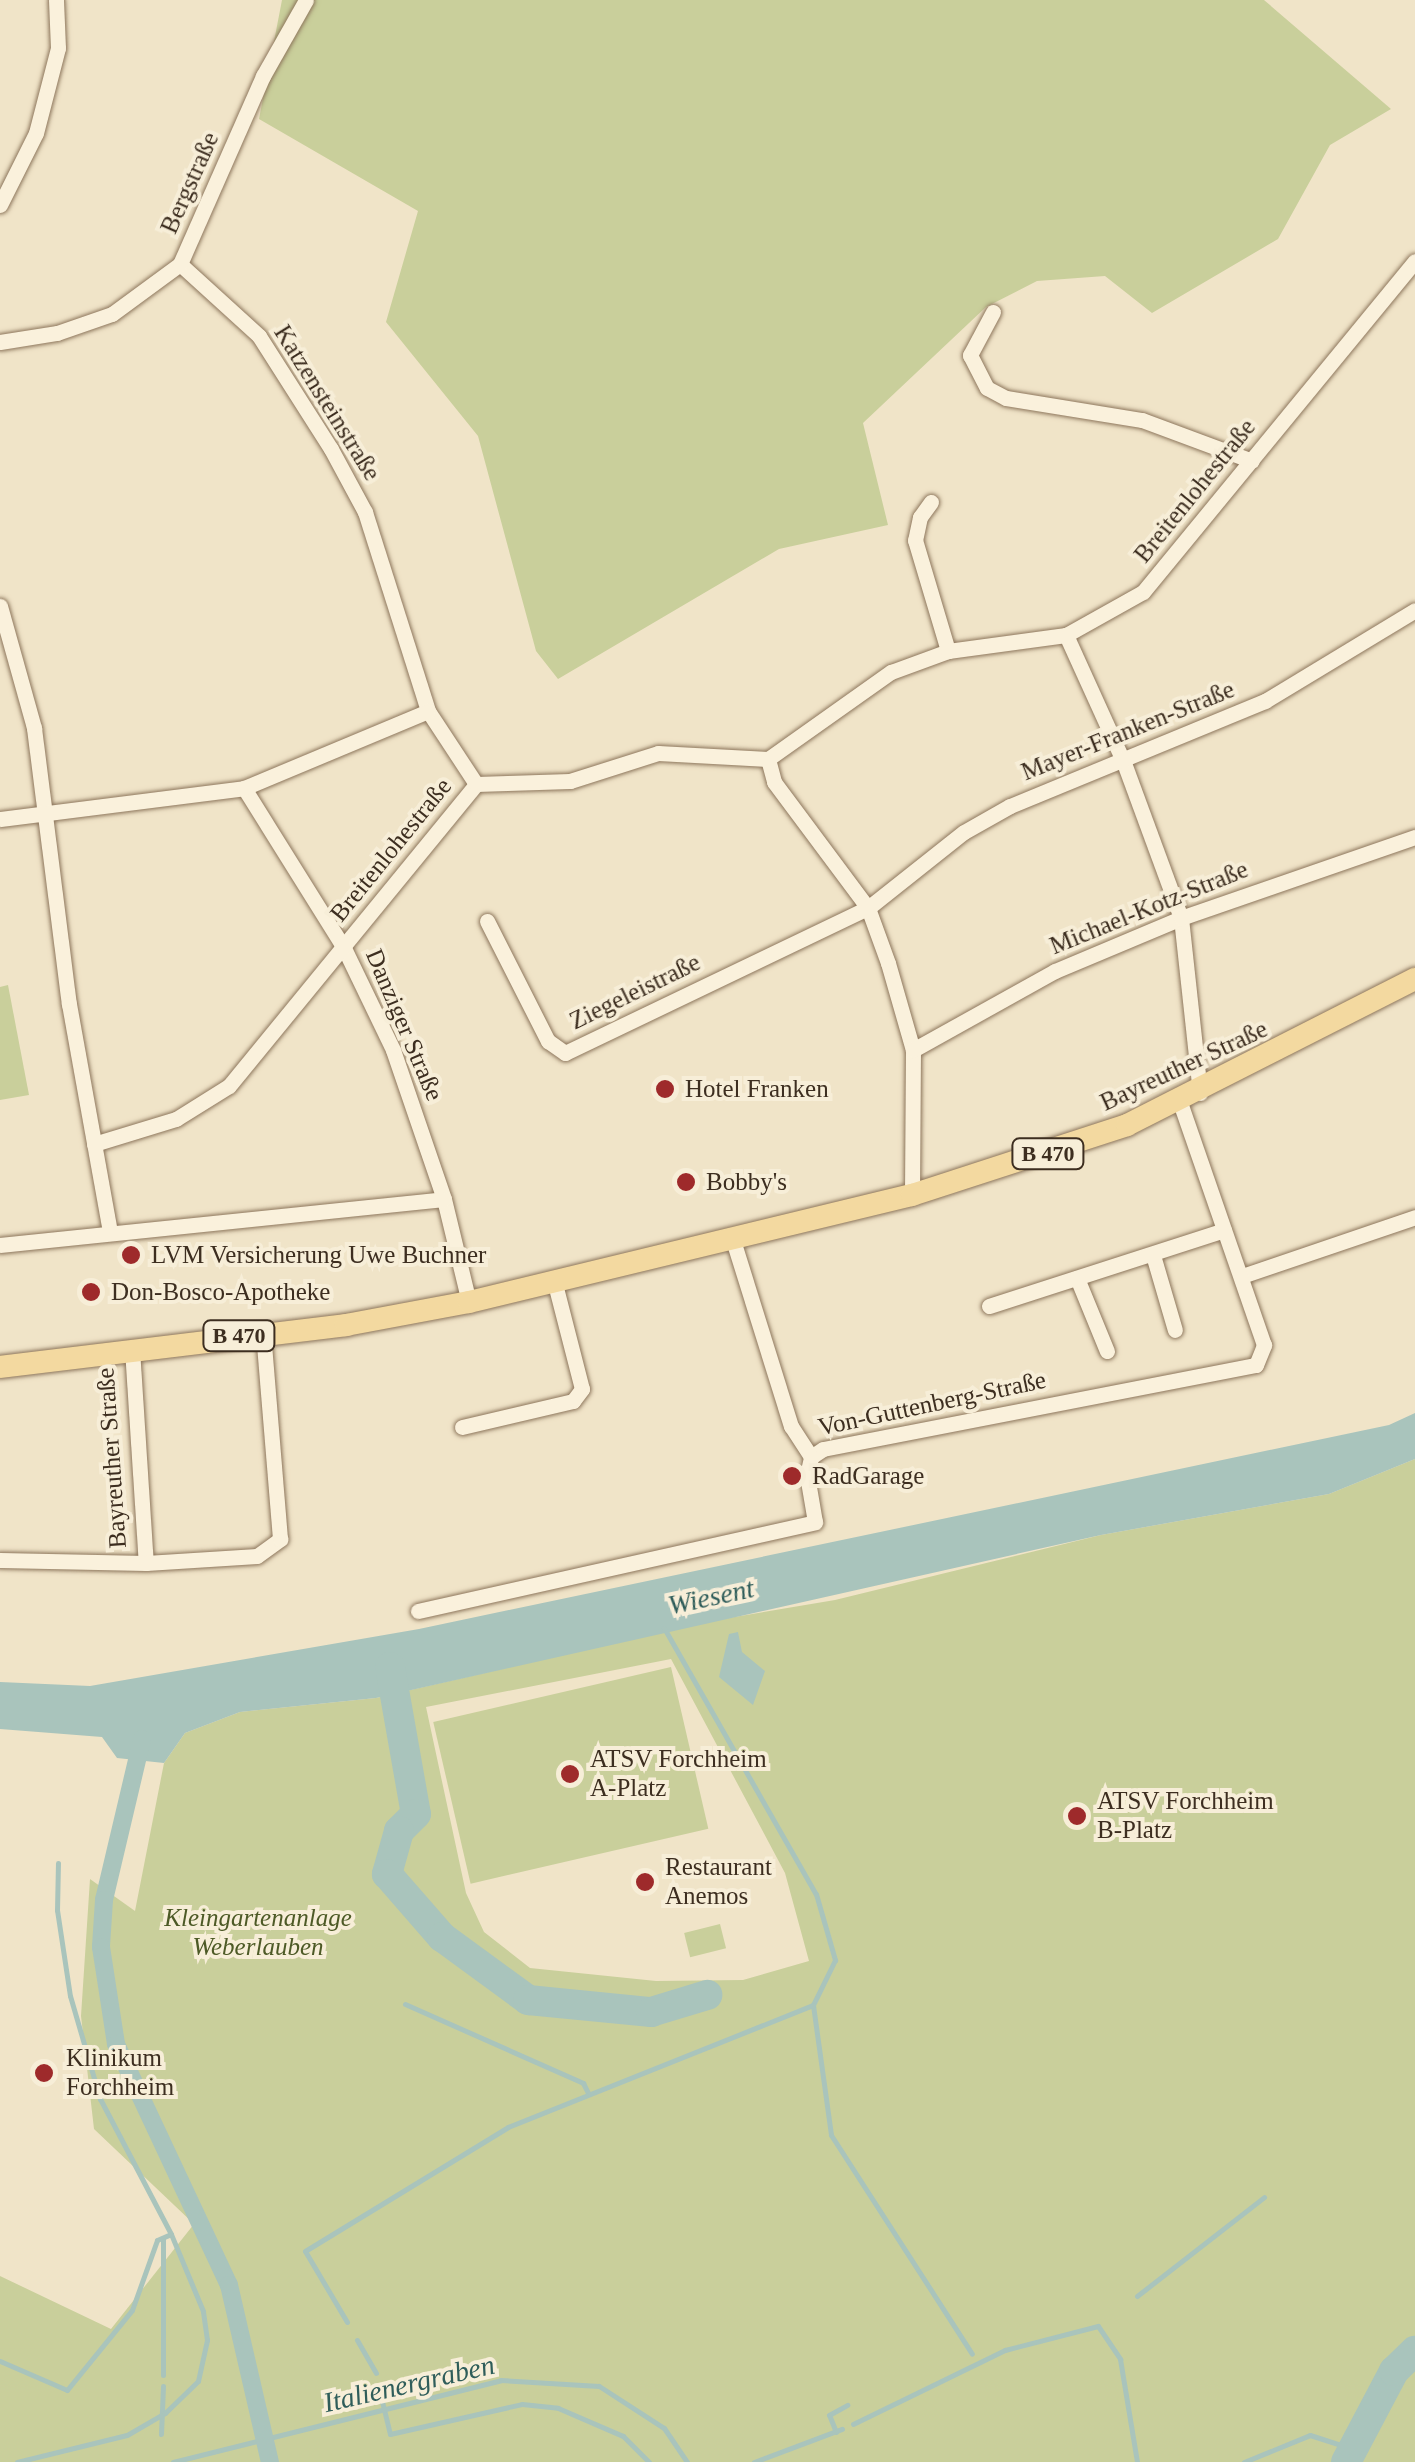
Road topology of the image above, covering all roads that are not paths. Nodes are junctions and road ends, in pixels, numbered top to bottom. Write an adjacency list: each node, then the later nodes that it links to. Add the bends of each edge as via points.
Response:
1 (56, 0): 3 (street, via 58,48 36,133)
2 (306, 0): 5 (street, Bergstraße, via 263,76)
3 (0, 205)
4 (1415, 260): 8 (street, Breitenlohestraße)
5 (180, 264): 7 (street, Bergstraße, via 112,314 58,333); 14 (street, Katzensteinstraße, via 258,336 332,448 365,512)
6 (993, 312): 8 (street, via 970,355 987,388 1006,398 1142,420)
7 (0, 342)
8 (1252, 461): 12 (street, Breitenlohestraße, via 1143,592)
9 (931, 502): 13 (street, via 915,540)
10 (0, 606): 19 (street, via 34,728)
11 (1415, 610): 16 (street, Mayer-Franken-Straße, via 1264,701)
12 (1066, 634): 13 (street, Breitenlohestraße); 16 (street, Von-Guttenberg-Straße)
13 (948, 651): 15 (street, Breitenlohestraße, via 891,672)
14 (428, 710): 17 (street, Katzensteinstraße); 18 (street)
15 (768, 759): 17 (street, Breitenlohestraße, via 658,753 570,781); 22 (street, via 774,782)
16 (1124, 764): 22 (street, Mayer-Franken-Straße, via 1010,806 964,832); 23 (street, Von-Guttenberg-Straße)
17 (476, 784): 25 (street, Breitenlohestraße)
18 (244, 788): 19 (street); 25 (street, Danziger Straße)
19 (44, 817): 20 (street); 29 (street)
20 (0, 820)
21 (1415, 836): 23 (street, Michael-Kotz-Straße)
22 (868, 908): 24 (street, Ziegeleistraße, via 566,1053 548,1042); 27 (street)
23 (1181, 918): 27 (street, Michael-Kotz-Straße, via 1055,971); 28 (street, Von-Guttenberg-Straße)
24 (487, 921)
25 (344, 948): 29 (street, Breitenlohestraße, via 229,1086 176,1119); 31 (street, Danziger Straße, via 393,1050)
26 (1415, 979): 28 (main road, Bayreuther Straße / B 470)
27 (913, 1050): 30 (street)
28 (1190, 1097): 30 (main road, Bayreuther Straße / B 470, via 1043,1156); 33 (street, Von-Guttenberg-Straße)
29 (94, 1144): 34 (street)
30 (912, 1195): 35 (main road, Bayreuther Straße / B 470)
31 (444, 1199): 34 (street); 41 (street, Danziger Straße)
32 (1415, 1217): 38 (street)
33 (1224, 1230): 37 (street); 38 (street, Von-Guttenberg-Straße)
34 (110, 1232): 36 (street)
35 (734, 1240): 40 (main road, Bayreuther Straße / B 470); 49 (street, via 791,1426)
36 (0, 1244)
37 (1153, 1255): 39 (street); 43 (street)
38 (1242, 1276): 49 (street, Von-Guttenberg-Straße, via 1264,1345 1256,1364 841,1445)
39 (1077, 1278): 42 (street); 46 (street)
40 (555, 1284): 41 (main road, Bayreuther Straße / B 470); 48 (street, via 582,1389 573,1402)
41 (469, 1302): 44 (main road, Bayreuther Straße / B 470)
42 (988, 1306)
43 (1175, 1330)
44 (263, 1333): 45 (main road, Bayreuther Straße / B 470); 51 (street, via 280,1539 257,1556)
45 (132, 1349): 47 (main road, Bayreuther Straße / B 470); 51 (street, Bayreuther Straße)
46 (1108, 1351)
47 (0, 1367)
48 (462, 1426)
49 (811, 1458): 52 (street, Von-Guttenberg-Straße, via 807,1475 815,1522)
50 (0, 1560): 51 (street)
51 (146, 1564)
52 (418, 1611)

